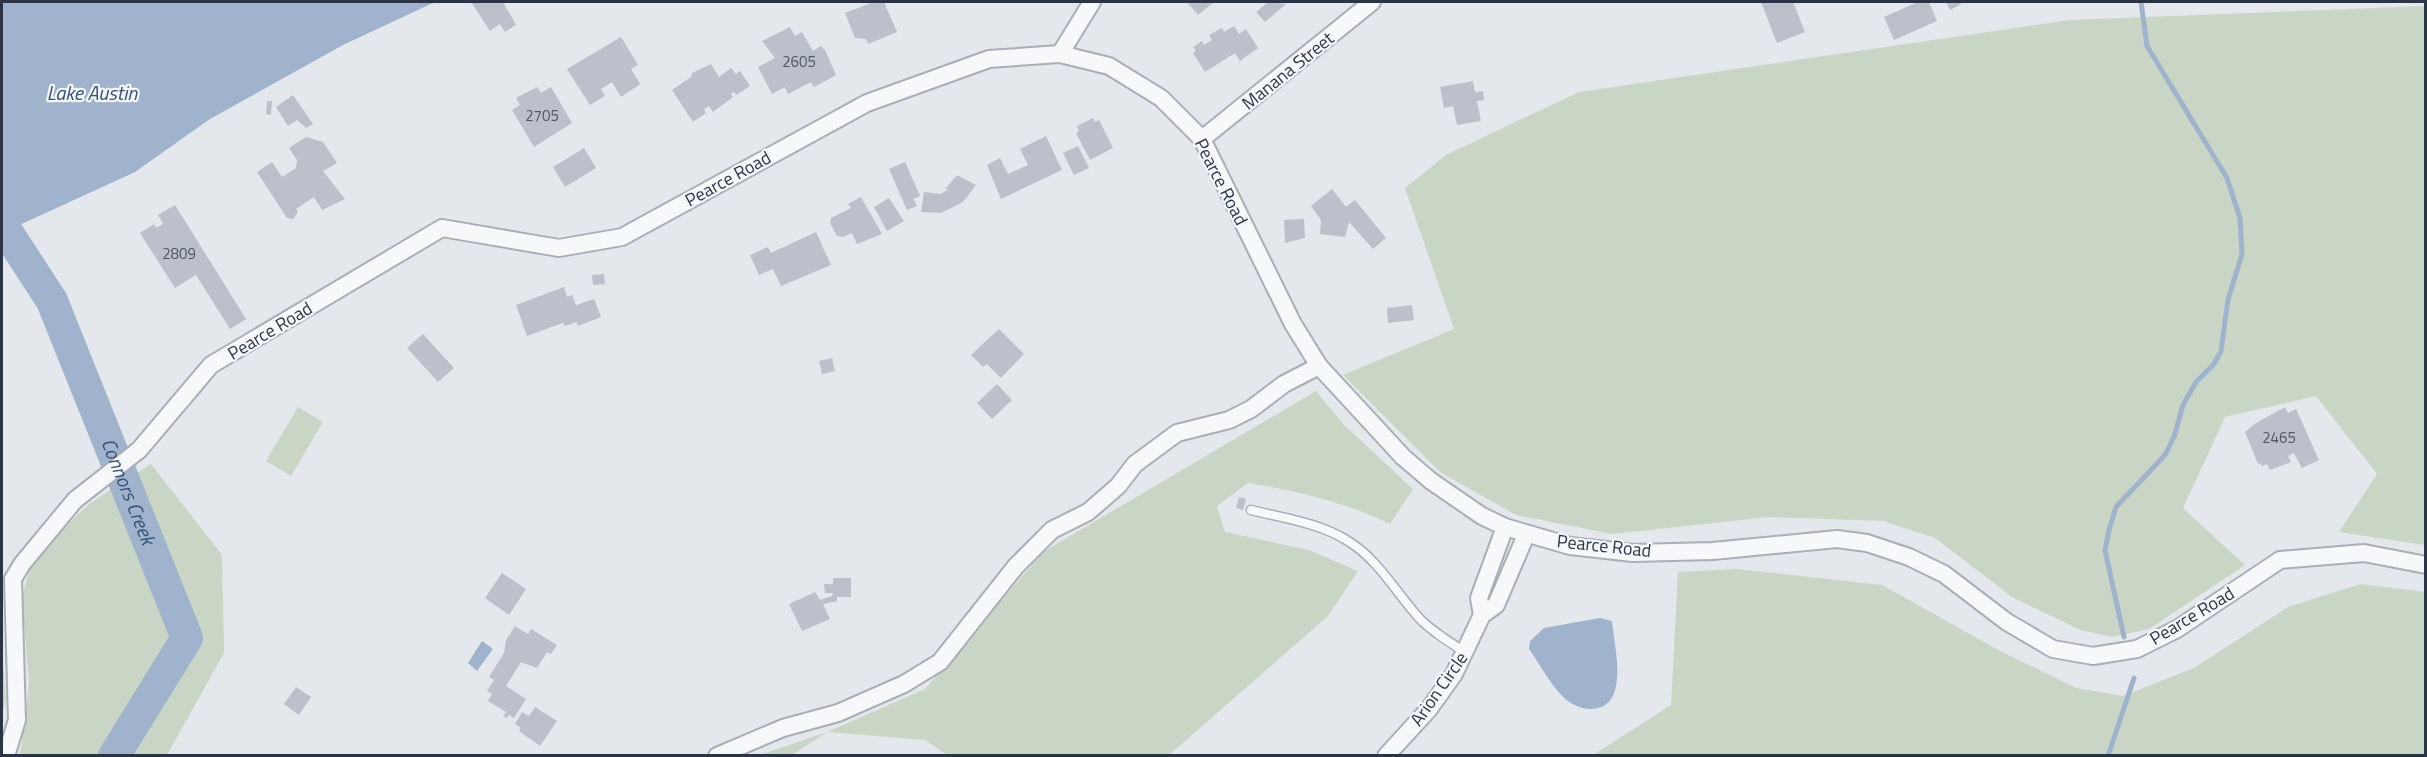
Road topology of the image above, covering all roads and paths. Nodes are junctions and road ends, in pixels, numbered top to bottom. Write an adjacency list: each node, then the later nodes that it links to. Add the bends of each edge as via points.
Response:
1 (1092, 2): 3 (street)
2 (1372, 2): 4 (street, Manana Street)
3 (1060, 54): 4 (street, Pearce Road, via 1109,66 1161,98); 10 (street, Pearce Road, via 989,59 867,103 622,237 559,248 442,228 211,365 139,450 75,500)
4 (1202, 139): 5 (street, Pearce Road, via 1293,324)
5 (1319, 366): 7 (street, Pearce Road, via 1431,481); 16 (street, via 1284,384 1251,410 1229,420 1177,433 1135,464 1111,493 1088,512 1052,530 1016,566 940,662 904,684 838,713 783,728)
6 (1251, 510): 14 (lane, via 1331,532 1349,541 1378,566 1420,619)
7 (1505, 527): 8 (street, Pearce Road); 11 (street, Arion Circle)
8 (1526, 534): 9 (street, Pearce Road, via 1570,546 1633,553 1713,551 1837,539 1867,543 1944,574 2007,622 2053,649 2092,656 2137,649 2177,629 2280,560 2364,553); 12 (street, Arion Circle)
9 (2426, 565)
10 (8, 578): 15 (street, Pearce Road, via 17,720)
11 (1485, 580): 12 (lane); 13 (street, Arion Circle, via 1479,598)
12 (1503, 588): 13 (street, Arion Circle, via 1496,604)
13 (1482, 615): 14 (street, Arion Circle)
14 (1465, 652): 17 (street, Arion Circle, via 1429,709)
15 (6, 756)
16 (717, 756)
17 (1386, 756)

